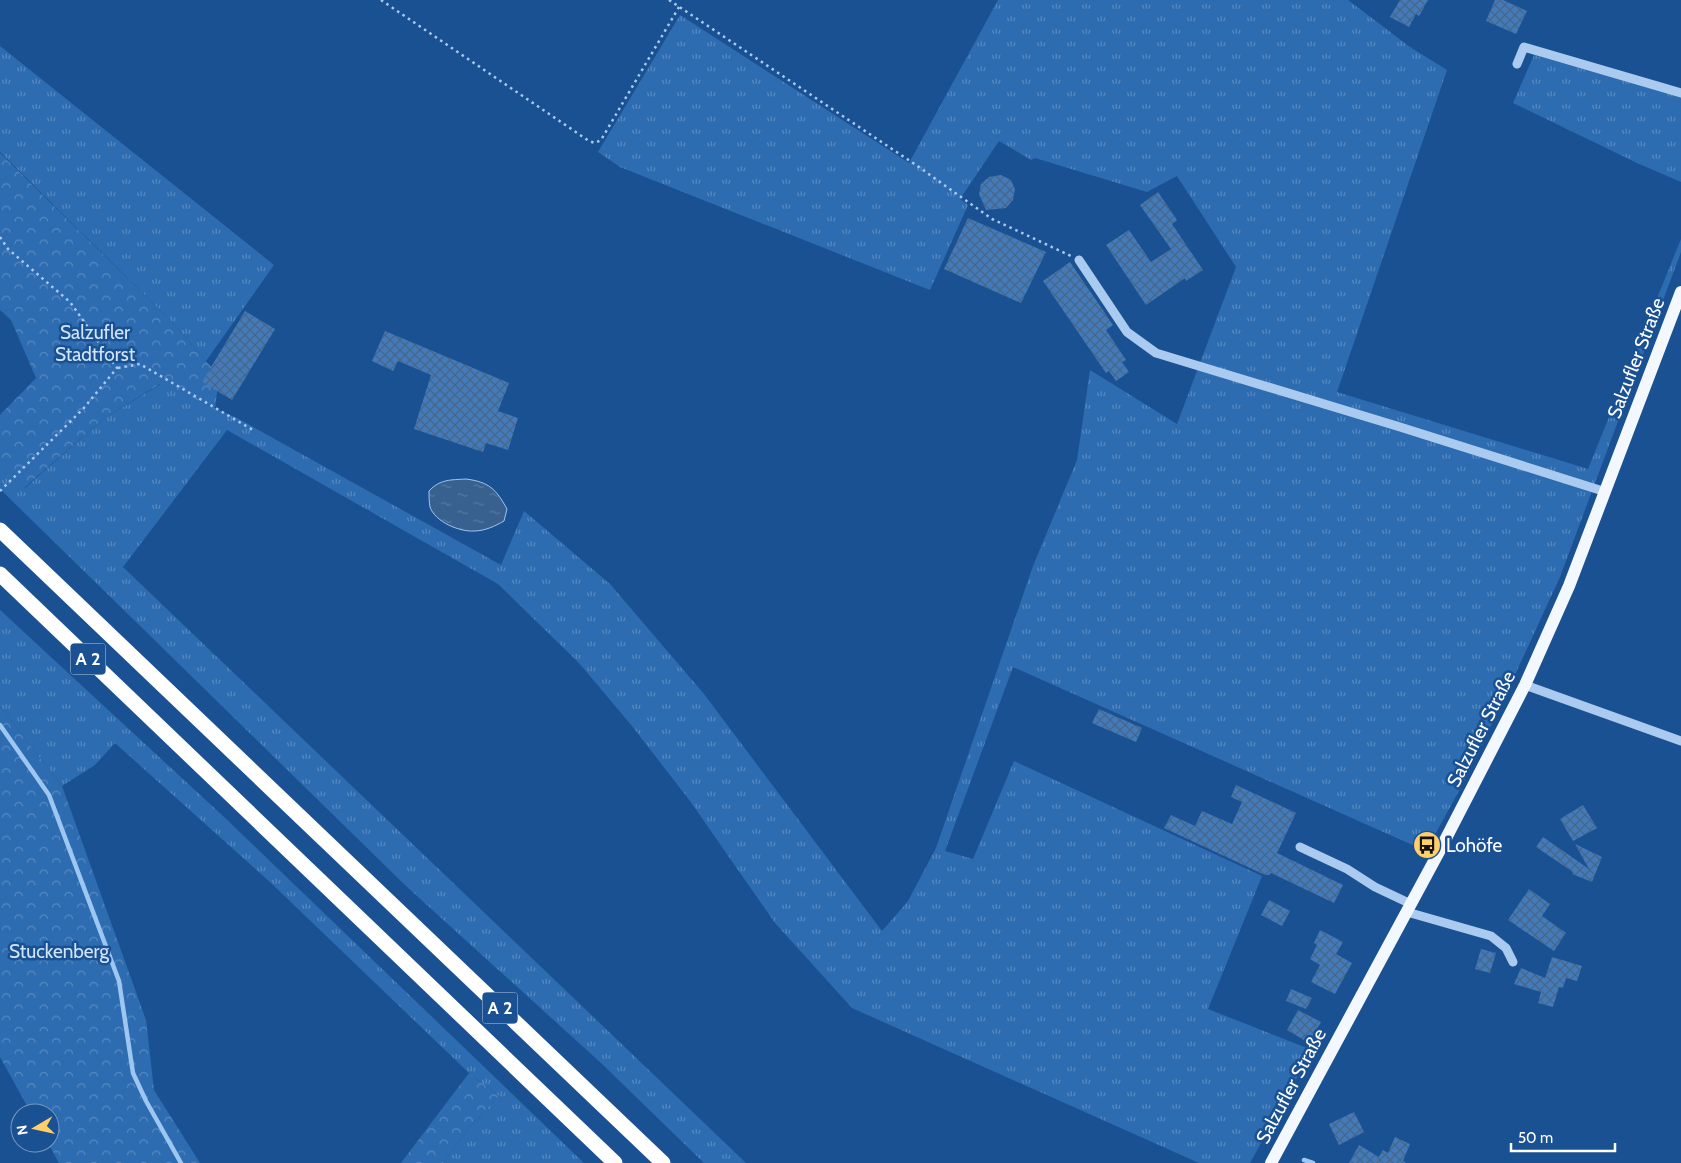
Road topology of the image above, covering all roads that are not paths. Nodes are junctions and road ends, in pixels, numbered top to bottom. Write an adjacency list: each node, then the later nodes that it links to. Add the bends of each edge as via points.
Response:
1 (1517, 64): 2 (lane, via 1524,48)
2 (1681, 93)
3 (1079, 260): 5 (lane, via 1127,332 1156,353)
4 (1681, 292): 5 (main road, Salzufler Straße)
5 (1606, 492): 8 (main road, Salzufler Straße)
6 (0, 530): 14 (highway, A 2)
7 (0, 574): 13 (highway, A 2)
8 (1526, 684): 9 (lane); 11 (main road, Salzufler Straße)
9 (1681, 740)
10 (1300, 847): 11 (lane, via 1347,869)
11 (1409, 908): 12 (lane, via 1491,936 1506,948); 15 (main road, Salzufler Straße)
12 (1513, 962)
13 (615, 1163)
14 (663, 1163)
15 (1271, 1163)

